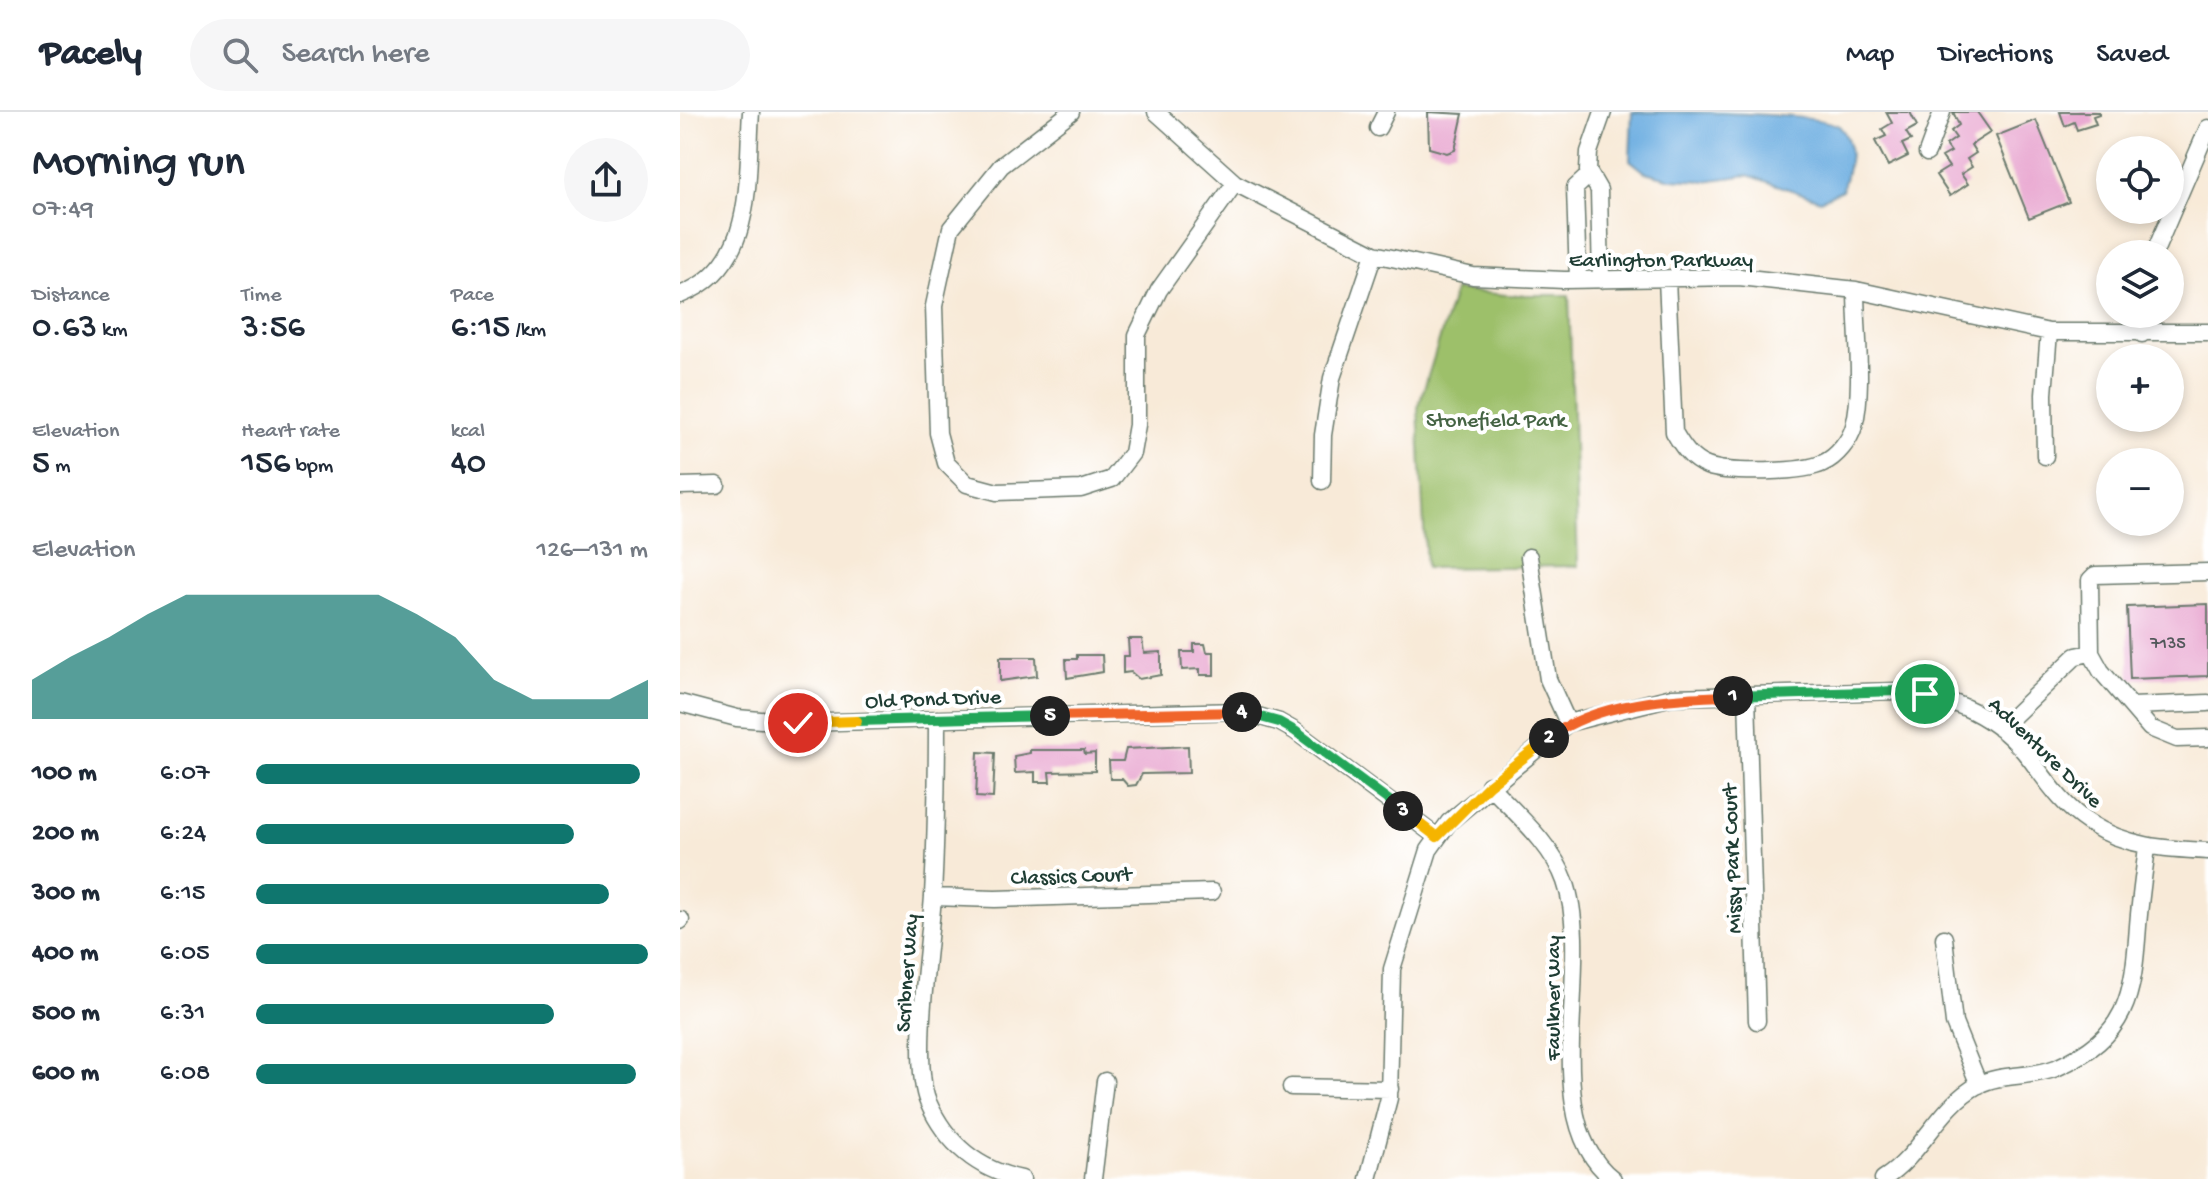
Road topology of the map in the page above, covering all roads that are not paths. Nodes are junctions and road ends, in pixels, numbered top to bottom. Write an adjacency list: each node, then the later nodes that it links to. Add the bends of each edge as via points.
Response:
1 (749, 112): 18 (street, via 746,205 734,251 702,286)
2 (1071, 112): 11 (street, via 1001,166 951,228 934,306 938,433 946,463 967,484 997,492 1081,489 1112,479 1132,453 1137,425 1137,335 1159,290)
3 (1156, 112): 11 (street, Earlington Parkway)
4 (1386, 112): 7 (street)
5 (1603, 112): 10 (street, via 1589,152)
6 (1942, 112): 9 (street)
7 (1378, 128)
8 (2208, 128): 12 (street)
9 (1927, 153)
10 (1588, 176): 15 (street, via 1575,188); 16 (street, via 1599,190)
11 (1235, 183): 13 (street, Earlington Parkway)
12 (2160, 240)
13 (1374, 254): 15 (street, Earlington Parkway, via 1473,276); 24 (street, via 1332,378)
14 (1667, 279): 16 (street, Earlington Parkway); 17 (street, Earlington Parkway, via 1739,277); 17 (street, via 1674,432 1686,452 1706,466 1726,470 1804,469 1840,451 1854,427 1857,401)
15 (1578, 280): 16 (street, Earlington Parkway)
16 (1601, 280)
17 (1856, 290): 20 (street, Earlington Parkway)
18 (680, 295)
19 (2142, 328): 22 (street)
20 (2049, 332): 22 (street, Earlington Parkway); 23 (street)
21 (2208, 332): 22 (street, Earlington Parkway)
22 (2142, 334)
23 (2045, 456)
24 (1322, 481)
25 (717, 485): 26 (street)
26 (680, 486)
27 (1529, 557): 35 (street, via 1548,679)
28 (2208, 572): 29 (street, via 2091,576)
29 (2091, 653): 33 (street); 36 (street, via 2076,656)
30 (1747, 696): 35 (street, Adventure Drive, via 1672,697); 36 (street, Adventure Drive, via 1925,694 1972,708); 45 (street, Missy Park Court)
31 (680, 703): 34 (street, Old Pond Drive, via 766,722)
32 (2208, 703): 33 (street)
33 (2132, 706): 37 (street, via 2161,735)
34 (937, 719): 39 (street, Old Pond Drive, via 1221,710 1261,715 1295,731); 43 (street, Scribner Way)
35 (1568, 723): 38 (street, Adventure Drive)
36 (2000, 729): 40 (street, Adventure Drive, via 2074,812 2102,830)
37 (2208, 738)
38 (1489, 785): 39 (street, Adventure Drive); 50 (street, Faulkner Way, via 1534,833 1564,879 1575,934 1574,1109 1586,1145)
39 (1437, 837): 49 (street, Adventure Drive, via 1392,969)
40 (2147, 847): 41 (street, Adventure Drive); 47 (street, via 2135,980 2114,1027 2085,1054 2052,1070)
41 (2208, 851)
42 (1212, 892): 43 (street, Classics Court)
43 (933, 897): 51 (street, Scribner Way, via 921,1047 927,1099 952,1144 995,1174)
44 (1944, 938): 47 (street, via 1954,1023)
45 (1757, 1021)
46 (1105, 1081): 52 (street)
47 (1979, 1085): 54 (street)
48 (1291, 1087): 49 (street)
49 (1390, 1089): 53 (street, Adventure Drive)
50 (1606, 1177)
51 (1022, 1179)
52 (1093, 1179)
53 (1368, 1179)
54 (1883, 1179)

